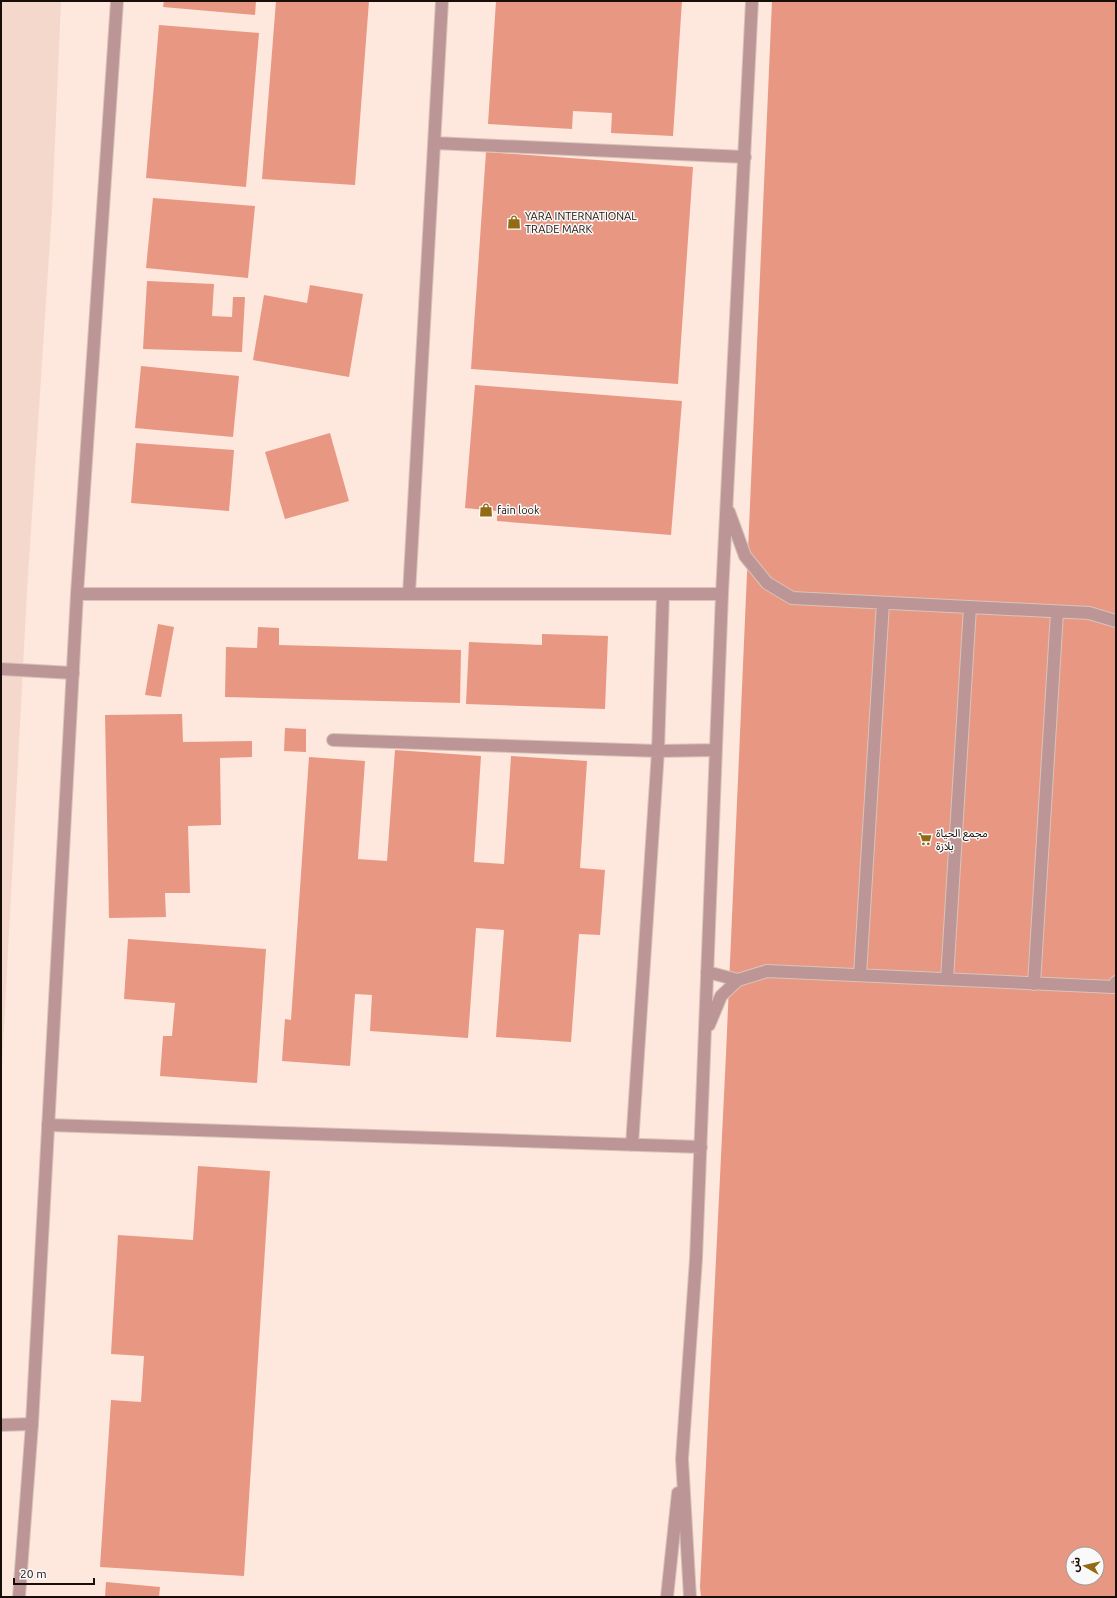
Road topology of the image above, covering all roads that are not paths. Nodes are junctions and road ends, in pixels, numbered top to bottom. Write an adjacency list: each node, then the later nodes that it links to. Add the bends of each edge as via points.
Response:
1 (117, 1): 9 (street)
2 (442, 1): 4 (street)
3 (752, 1): 5 (street)
4 (435, 143): 5 (street); 10 (street)
5 (745, 157): 6 (street)
6 (726, 505): 7 (street); 8 (street)
7 (746, 556): 8 (street); 13 (street, via 767,583 792,598)
8 (723, 561): 12 (street)
9 (77, 594): 10 (street); 18 (street)
10 (409, 594): 11 (street)
11 (664, 594): 12 (street); 21 (street)
12 (722, 594): 20 (street)
13 (883, 603): 14 (street); 23 (street)
14 (970, 607): 15 (street); 24 (street)
15 (1057, 612): 16 (street, via 1089,613); 27 (street)
16 (1116, 621)
17 (1, 669): 18 (street)
18 (73, 673): 29 (street)
19 (333, 740): 21 (street)
20 (716, 750): 21 (street); 22 (street)
21 (658, 751): 30 (street)
22 (707, 972): 25 (street); 28 (street)
23 (860, 976): 24 (street); 25 (street, via 767,971)
24 (947, 979): 27 (street)
25 (738, 980): 28 (street, via 721,996)
26 (1116, 982): 27 (street, via 1113,987)
27 (1034, 984)
28 (705, 1034): 31 (street)
29 (48, 1125): 30 (street); 32 (street)
30 (632, 1145): 31 (street)
31 (701, 1147): 34 (street)
32 (32, 1424): 33 (street); 35 (street)
33 (1, 1425)
34 (682, 1459): 36 (street); 37 (street)
35 (19, 1597)
36 (667, 1597)
37 (690, 1597)

